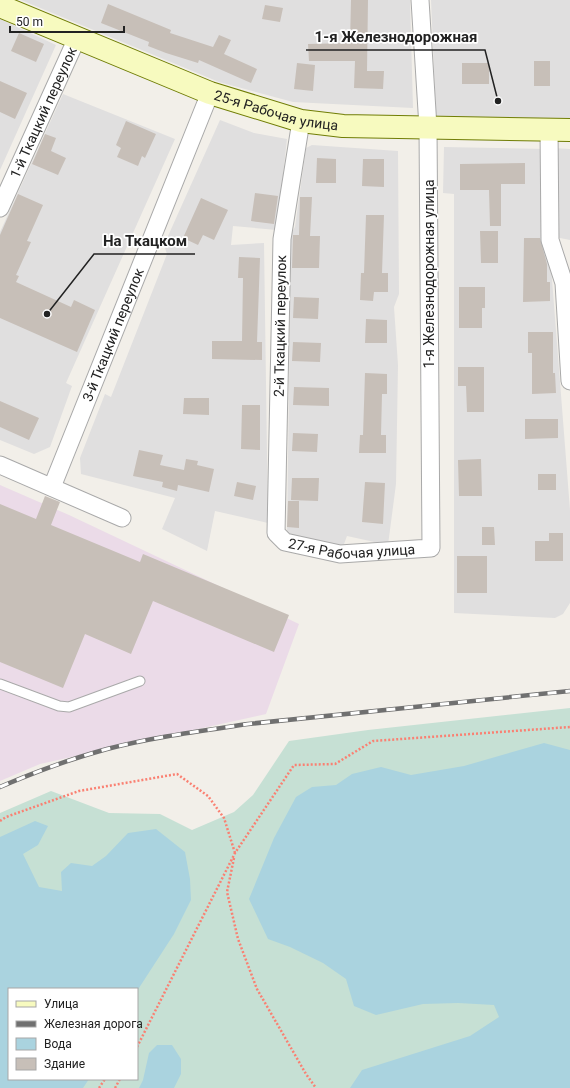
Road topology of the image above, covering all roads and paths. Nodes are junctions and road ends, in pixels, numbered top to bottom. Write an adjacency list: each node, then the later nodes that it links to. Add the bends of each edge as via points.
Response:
1 (420, 0): 6 (street, 1-я Железнодорожная улица)
2 (0, 6): 3 (main road, 25-я Рабочая улица)
3 (77, 38): 4 (main road, 25-я Рабочая улица); 8 (street, 1-й Ткацкий переулок)
4 (210, 93): 5 (main road, 25-я Рабочая улица); 11 (street, 3-й Ткацкий переулок)
5 (302, 121): 6 (main road, 25-я Рабочая улица, via 343,126); 13 (street, 2-й Ткацкий переулок, via 282,238)
6 (428, 127): 7 (main road, 25-я Рабочая улица); 14 (street, 1-я Железнодорожная улица)
7 (559, 129): 9 (street, via 550,240 564,283)
8 (0, 208)
9 (570, 381)
10 (0, 465): 11 (street)
11 (52, 487): 12 (street)
12 (122, 518)
13 (276, 533): 14 (street, 27-я Рабочая улица, via 285,542 340,554)
14 (431, 548)
15 (140, 681): 16 (lane, via 69,707 59,706)
16 (0, 684)
17 (570, 727): 19 (path, via 373,741 335,764 294,765)
18 (0, 821): 19 (path, via 79,791 178,774 208,796 224,818)
19 (235, 853): 20 (path); 21 (path, via 228,892 238,939 257,989)
20 (138, 1045)
21 (316, 1088)

